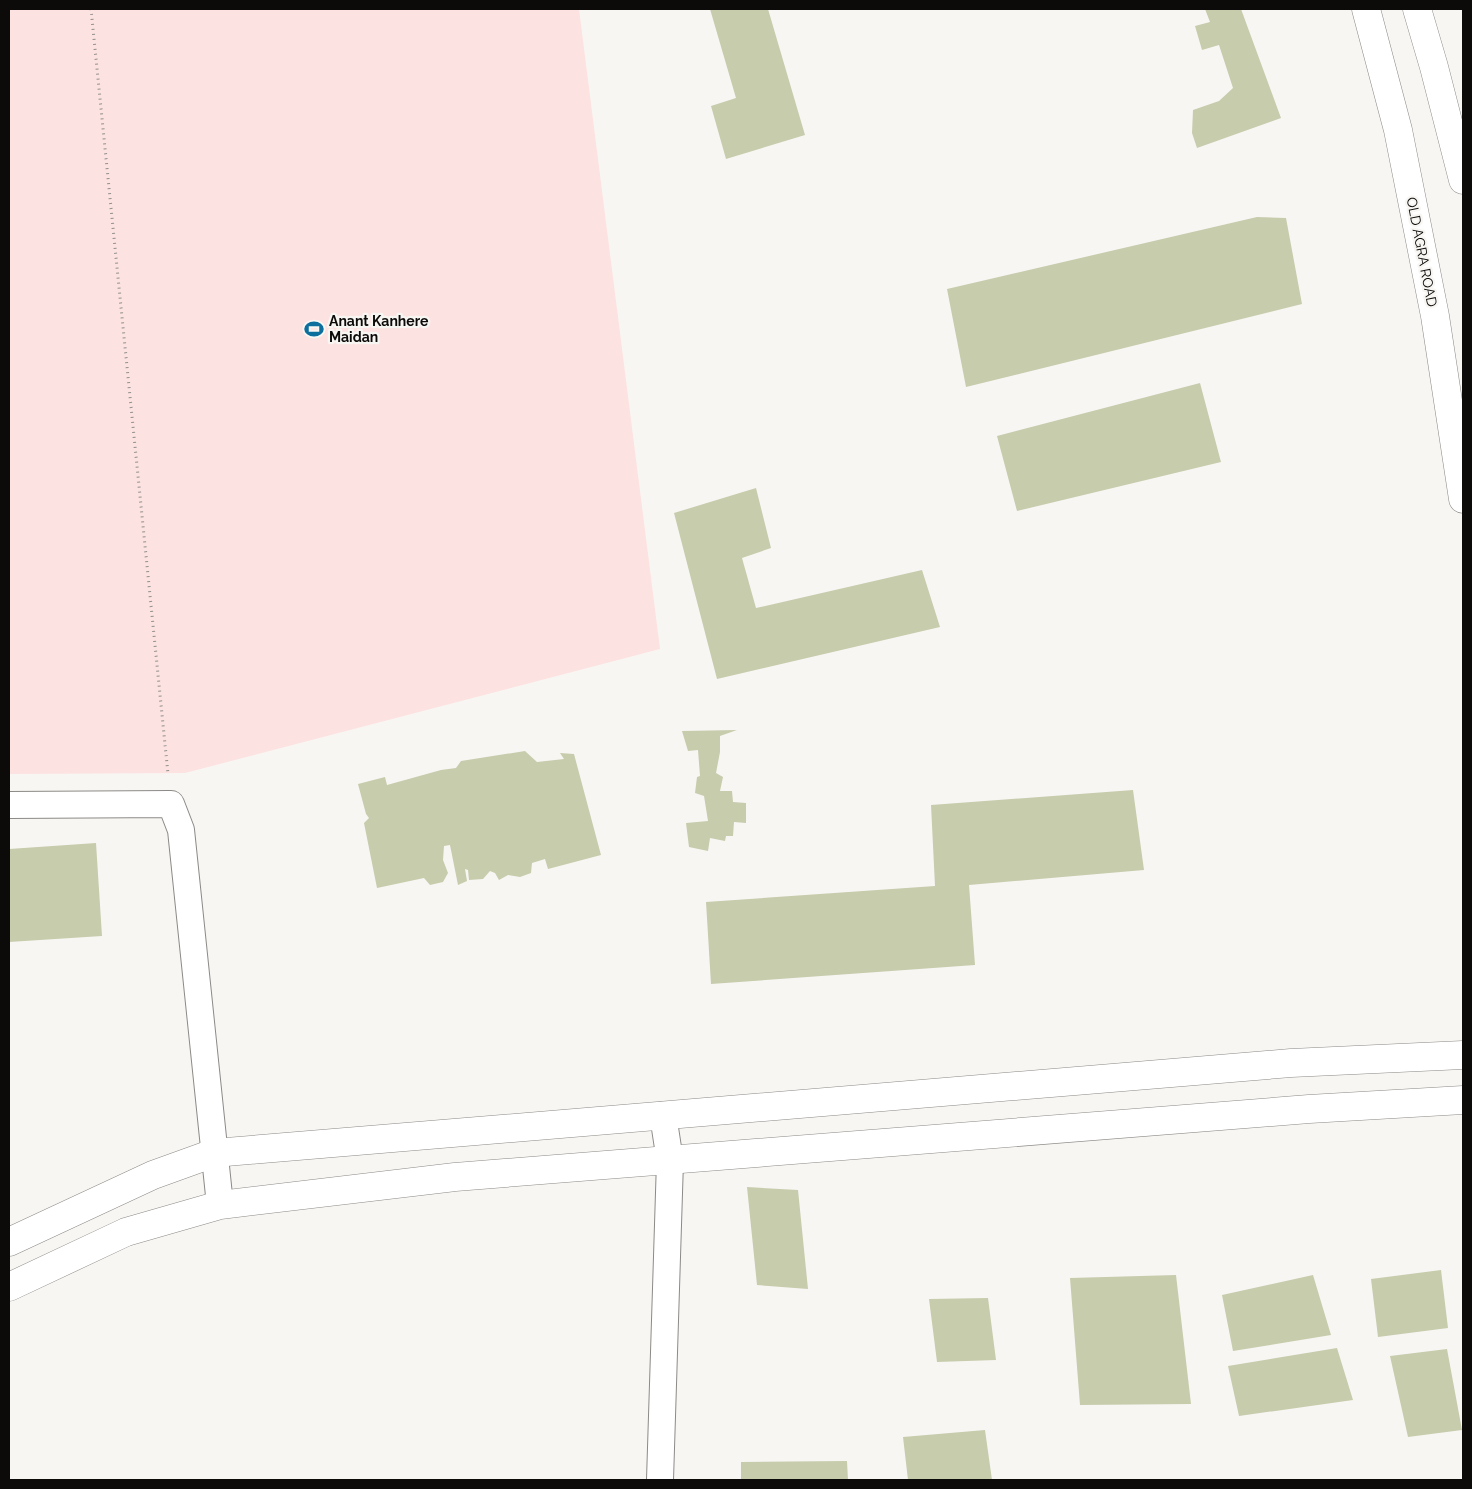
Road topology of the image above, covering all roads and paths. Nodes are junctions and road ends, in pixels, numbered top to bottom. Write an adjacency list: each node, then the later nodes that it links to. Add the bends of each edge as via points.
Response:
1 (91, 9): 6 (path)
2 (1366, 9): 5 (main road, OLD AGRA ROAD, via 1398,130 1435,316)
3 (1417, 9): 4 (main road)
4 (1463, 180)
5 (1463, 499)
6 (171, 804): 7 (street); 11 (street, via 181,830)
7 (9, 805)
8 (1463, 1056): 10 (main road, via 1291,1063)
9 (1463, 1100): 12 (main road, via 1299,1110)
10 (663, 1115): 11 (main road); 12 (street)
11 (214, 1153): 13 (street); 14 (main road, via 153,1175)
12 (670, 1161): 13 (main road, via 454,1178); 16 (street)
13 (220, 1205): 15 (main road, via 126,1232)
14 (9, 1242)
15 (9, 1287)
16 (660, 1480)

